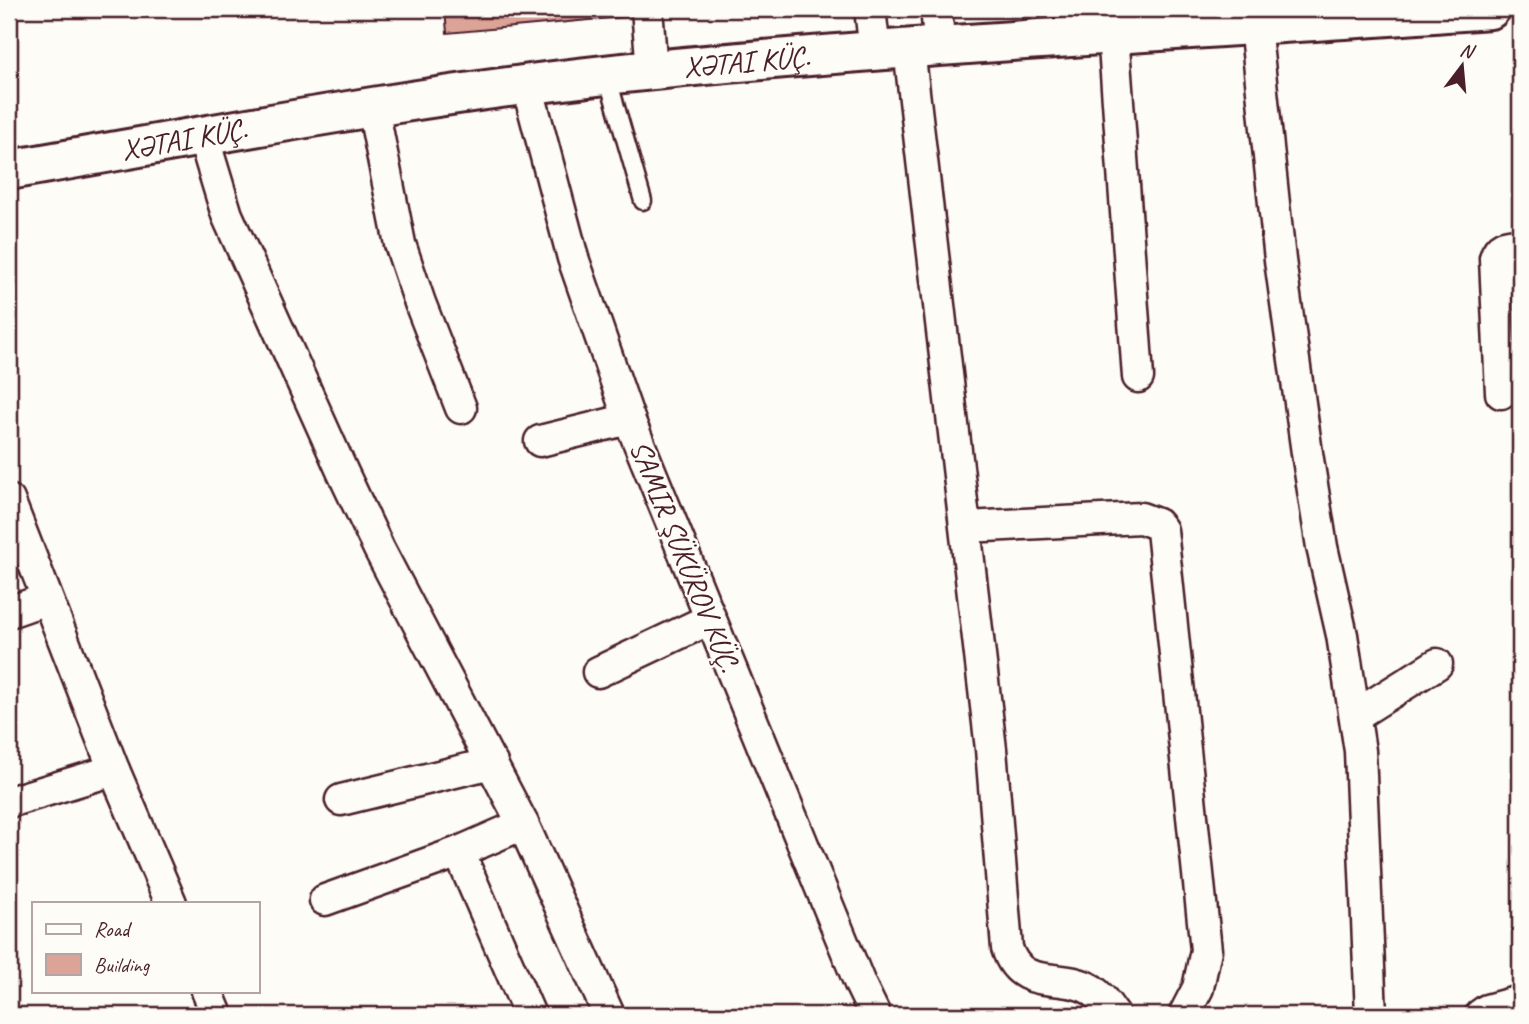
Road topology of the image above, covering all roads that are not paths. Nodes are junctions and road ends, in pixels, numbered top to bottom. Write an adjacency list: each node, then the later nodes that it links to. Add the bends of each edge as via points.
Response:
1 (647, 9): 8 (street)
2 (870, 9): 7 (street)
3 (936, 9): 7 (street)
4 (1490, 9): 5 (street, XƏTAI KÜÇ.)
5 (1271, 19): 6 (street, XƏTAI KÜÇ.); 28 (street, via 1280,260 1322,547)
6 (1089, 26): 7 (street, XƏTAI KÜÇ.); 16 (street)
7 (908, 49): 8 (street, XƏTAI KÜÇ.); 22 (street)
8 (652, 70): 9 (street, XƏTAI KÜÇ.)
9 (607, 75): 10 (street, XƏTAI KÜÇ.); 14 (lane)
10 (527, 85): 11 (street, XƏTAI KÜÇ.); 19 (street, SAMIR ŞÜKÜROV KÜÇ., via 576,268)
11 (373, 108): 12 (street, XƏTAI KÜÇ.); 18 (street, via 400,244)
12 (203, 136): 13 (street, XƏTAI KÜÇ.); 29 (street, via 227,215 343,473)
13 (9, 170)
14 (643, 201)
15 (1520, 244): 17 (street, via 1503,245 1495,258)
16 (1138, 377)
17 (1501, 393)
18 (461, 408)
19 (629, 419): 20 (street); 25 (street, SAMIR ŞÜKÜROV KÜÇ.)
20 (540, 442)
21 (9, 500): 23 (street)
22 (966, 527): 43 (street, via 1007,948 1012,964 1024,974 1091,990); 44 (street, via 1141,517 1162,530 1206,950 1198,988)
23 (47, 599): 24 (street); 30 (street)
24 (9, 612)
25 (710, 619): 27 (street); 42 (street, SAMIR ŞÜKÜROV KÜÇ.)
26 (1437, 664): 28 (street)
27 (598, 672)
28 (1356, 715): 45 (street)
29 (492, 763): 31 (street); 33 (street)
30 (114, 769): 32 (street); 36 (street)
31 (341, 800)
32 (9, 802)
33 (523, 824): 34 (street); 41 (street)
34 (459, 852): 35 (street); 40 (street)
35 (325, 900)
36 (171, 902)
37 (207, 992): 39 (street)
38 (1520, 1001): 46 (street)
39 (217, 1015)
40 (530, 1015)
41 (609, 1015)
42 (875, 1015)
43 (1114, 1015)
44 (1184, 1015)
45 (1371, 1015)
46 (1480, 1015)

